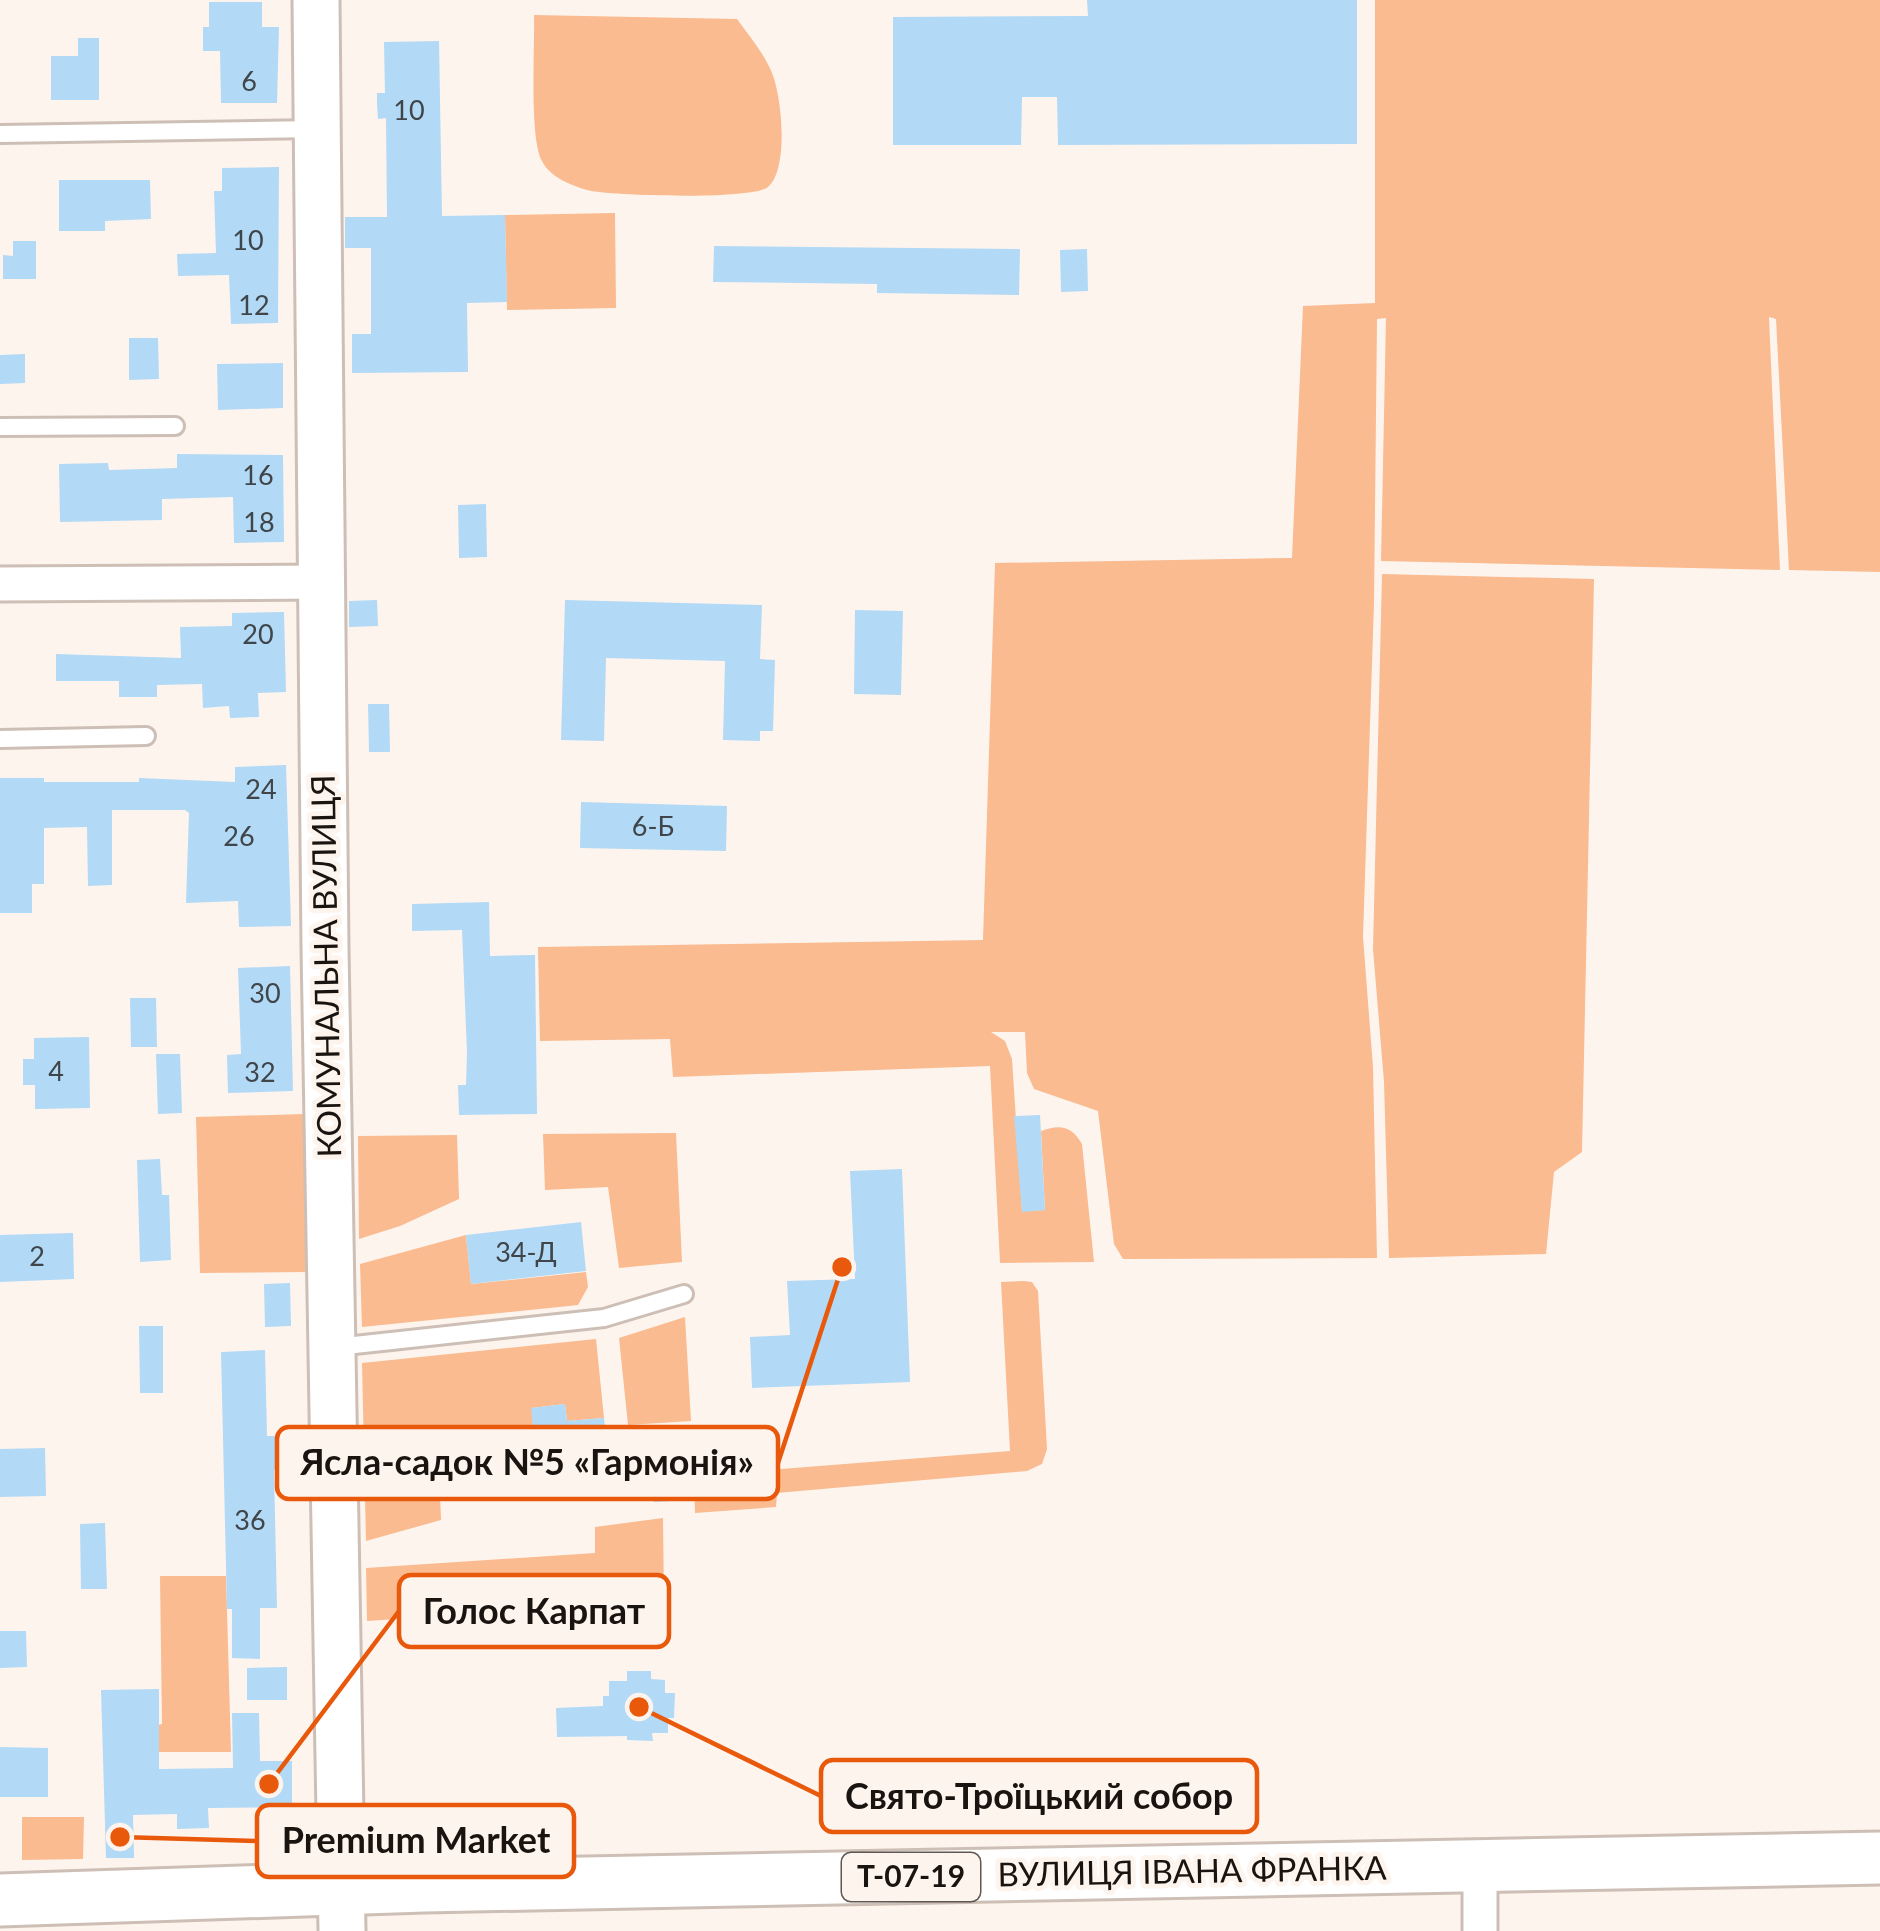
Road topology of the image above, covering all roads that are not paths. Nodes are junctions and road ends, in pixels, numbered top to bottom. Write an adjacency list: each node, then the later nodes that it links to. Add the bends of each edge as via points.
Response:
1 (316, 0): 2 (main road, КОМУНАЛЬНА ВУЛИЦЯ)
2 (317, 129): 3 (lane); 6 (main road, КОМУНАЛЬНА ВУЛИЦЯ)
3 (0, 134)
4 (175, 426): 5 (lane)
5 (0, 427)
6 (321, 582): 7 (street); 11 (main road, КОМУНАЛЬНА ВУЛИЦЯ)
7 (0, 584)
8 (146, 736): 9 (lane)
9 (0, 739)
10 (684, 1294): 11 (lane, via 604,1318)
11 (332, 1347): 15 (main road, КОМУНАЛЬНА ВУЛИЦЯ)
12 (1880, 1858): 13 (main road, ВУЛИЦЯ ІВАНА ФРАНКА / Т-07-19)
13 (1480, 1866): 15 (main road, ВУЛИЦЯ ІВАНА ФРАНКА / Т-07-19, via 424,1886); 16 (street)
14 (0, 1900): 15 (main road, ВУЛИЦЯ ІВАНА ФРАНКА / Т-07-19, via 249,1892)
15 (341, 1921)
16 (1480, 1931)

